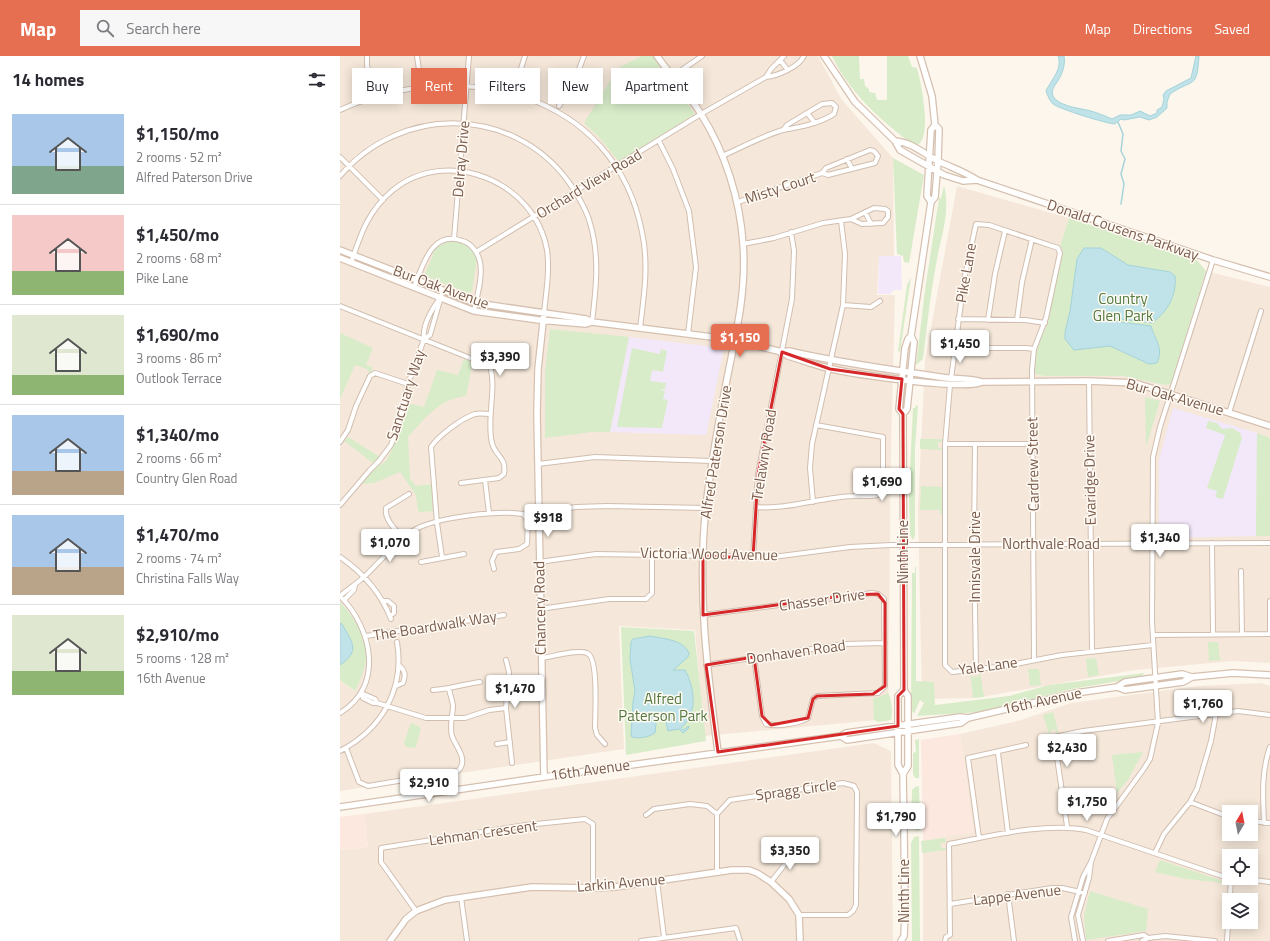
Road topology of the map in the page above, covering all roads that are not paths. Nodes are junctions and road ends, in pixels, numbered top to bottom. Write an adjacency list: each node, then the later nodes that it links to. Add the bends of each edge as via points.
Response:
1 (367, 56): 13 (street)
2 (417, 56): 14 (street)
3 (470, 56): 19 (street, Delray Drive)
4 (525, 56): 15 (street)
5 (584, 56): 25 (street, via 576,77)
6 (657, 56): 16 (street, Alfred Paterson Drive)
7 (702, 56): 17 (street)
8 (784, 56): 12 (street)
9 (804, 56): 18 (street)
10 (824, 56): 34 (street, Donald Cousens Parkway, via 855,102)
11 (920, 56): 31 (street, Ninth Line, via 932,96)
12 (780, 60): 18 (street); 21 (street)
13 (368, 68)
14 (419, 68)
15 (521, 68)
16 (667, 68)
17 (685, 68)
18 (787, 69): 21 (street)
19 (468, 75): 20 (street); 29 (street, Delray Drive)
20 (475, 76)
21 (766, 77): 28 (street, Orchard View Road)
22 (352, 103): 26 (street)
23 (556, 104): 25 (street)
24 (694, 104): 28 (street, Alfred Paterson Drive)
25 (559, 106): 42 (street, via 598,140)
26 (340, 110)
27 (807, 113): 30 (street); 30 (street, via 822,104 834,104 834,114); 32 (street)
28 (701, 114): 33 (street, Orchard View Road); 35 (street, Alfred Paterson Drive)
29 (464, 123): 40 (street, via 441,123 401,132 362,153); 44 (street, Delray Drive); 49 (street, via 492,128 534,147 559,168)
30 (815, 123): 32 (street)
31 (934, 125): 36 (street, Ninth Line, via 931,130); 39 (street, Ninth Line, via 939,129)
32 (782, 130): 35 (street)
33 (658, 141): 42 (street, Orchard View Road); 88 (street, via 673,169 689,211 696,267)
34 (895, 141): 36 (street, Donald Cousens Parkway, via 905,142); 41 (street, Donald Cousens Parkway, via 900,150)
35 (722, 156): 51 (street, Alfred Paterson Drive)
36 (930, 157): 39 (street, Donald Cousens Parkway); 41 (street, Ninth Line)
37 (340, 158): 40 (street)
38 (848, 159): 43 (street); 43 (street, Misty Court, via 870,150 878,156 875,163); 46 (street, Misty Court, via 826,168)
39 (938, 162): 45 (street, Ninth Line); 48 (street, Donald Cousens Parkway, via 967,173)
40 (348, 166): 47 (street); 50 (street)
41 (929, 166): 45 (street, Donald Cousens Parkway); 52 (street, Ninth Line, via 926,196)
42 (618, 167): 49 (street, Orchard View Road); 87 (street, via 633,198 645,245 645,286)
43 (852, 169): 46 (street, Misty Court)
44 (459, 171): 50 (street, via 429,172 406,182); 54 (street, via 477,174 501,185 519,198); 60 (street, Delray Drive)
45 (938, 171): 48 (street, Donald Cousens Parkway, via 963,181); 52 (street, Ninth Line, via 935,197)
46 (822, 174): 51 (street, Misty Court)
47 (340, 176)
48 (977, 180): 67 (street, Donald Cousens Parkway)
49 (576, 192): 54 (street, Orchard View Road); 85 (street, via 590,223 596,256)
50 (383, 200): 65 (street, via 370,214)
51 (738, 202): 62 (street, Alfred Paterson Drive)
52 (931, 202): 89 (street, Ninth Line)
53 (865, 212): 55 (street); 57 (street); 57 (street, via 880,208 888,211 887,220)
54 (534, 217): 64 (street, Orchard View Road); 80 (street, via 547,249)
55 (851, 219): 56 (street); 57 (street)
56 (841, 221): 59 (street); 77 (street, via 845,254)
57 (871, 224)
58 (1005, 231): 61 (street, Pike Lane); 81 (street, Pike Lane, via 981,223 976,225 965,271); 83 (street)
59 (792, 232): 62 (street, via 761,242); 94 (street, Trelawny Road, via 793,288)
60 (454, 239): 64 (street, via 468,244); 70 (street, via 442,241 431,248)
61 (1032, 239): 84 (street, via 1022,282); 86 (street, Pike Lane, via 1060,250)
62 (743, 244): 91 (street, Alfred Paterson Drive, via 742,293)
63 (340, 250): 65 (street, Bur Oak Avenue)
64 (476, 252): 75 (street, via 480,269)
65 (354, 255): 68 (street); 70 (street, Bur Oak Avenue)
66 (340, 258): 68 (street, Bur Oak Avenue)
67 (1213, 260): 69 (street, Donald Cousens Parkway); 105 (street)
68 (351, 262): 71 (street, Bur Oak Avenue)
69 (1270, 277)
70 (417, 280): 71 (street); 72 (street, Bur Oak Avenue)
71 (414, 288): 73 (street, Bur Oak Avenue)
72 (443, 290): 73 (street, Sanctuary Way); 75 (street, Bur Oak Avenue)
73 (440, 298): 78 (street, Bur Oak Avenue); 90 (street, Sanctuary Way, via 430,335)
74 (880, 301): 77 (street, via 872,307)
75 (476, 303): 78 (street); 80 (street, Bur Oak Avenue)
76 (340, 306): 90 (street)
77 (844, 306): 95 (street)
78 (474, 311): 82 (street, Bur Oak Avenue)
79 (1260, 311): 106 (street)
80 (544, 313): 82 (street, Chancery Road); 85 (street, Bur Oak Avenue)
81 (958, 319): 83 (street); 92 (street, Pike Lane)
82 (543, 320): 85 (street, Bur Oak Avenue, via 586,324); 116 (street, Chancery Road, via 538,370)
83 (988, 320): 84 (street)
84 (1017, 320): 86 (street)
85 (592, 322): 87 (street, Bur Oak Avenue)
86 (1045, 323): 93 (street, Cardrew Street)
87 (640, 328): 88 (street, Bur Oak Avenue)
88 (688, 334): 91 (street, Bur Oak Avenue)
89 (911, 336): 97 (street, Ninth Line, via 905,348); 98 (street, Ninth Line, via 914,342)
90 (424, 339): 104 (street, Sanctuary Way); 107 (street, via 490,366)
91 (735, 340): 94 (street, Bur Oak Avenue); 115 (street, Alfred Paterson Drive)
92 (954, 348): 93 (street); 103 (street, Pike Lane)
93 (1034, 349): 101 (street, Cardrew Street)
94 (782, 352): 95 (street, Bur Oak Avenue); 96 (street, Bur Oak Avenue); 123 (street, Trelawny Road, via 758,474)
95 (832, 361): 96 (street); 97 (street, Bur Oak Avenue)
96 (830, 369): 99 (street, Bur Oak Avenue); 109 (street)
97 (902, 371): 98 (street, Bur Oak Avenue); 99 (street, Ninth Line)
98 (910, 372): 100 (street, Ninth Line); 103 (street, Bur Oak Avenue)
99 (902, 379): 100 (street, Bur Oak Avenue); 108 (street, Ninth Line, via 899,409)
100 (909, 380): 103 (street, Bur Oak Avenue); 108 (street, Ninth Line, via 907,409)
101 (1032, 381): 102 (street, Bur Oak Avenue); 103 (street, Bur Oak Avenue); 114 (street, Cardrew Street)
102 (1089, 381): 105 (street, Bur Oak Avenue, via 1135,384); 133 (street, Evaridge Drive)
103 (951, 382): 112 (street, Pike Lane)
104 (408, 384): 111 (street, via 375,373 370,376 348,430); 121 (street, Sanctuary Way, via 391,445)
105 (1170, 394): 106 (street, Bur Oak Avenue); 128 (street, via 1153,457)
106 (1229, 413): 110 (street, Bur Oak Avenue)
107 (491, 414): 117 (street, via 492,445 504,462 505,469 502,476); 126 (street, via 475,414 466,418 439,437 431,447)
108 (903, 414): 135 (street, Ninth Line)
109 (816, 425): 120 (street, via 810,468); 120 (street, via 884,437 884,483 883,491 875,496 852,496)
110 (1270, 426)
111 (340, 442)
112 (945, 444): 113 (street); 134 (street, Pike Lane)
113 (975, 444): 114 (street); 131 (street, Innisvale Drive)
114 (1032, 444): 132 (street, Cardrew Street)
115 (712, 461): 116 (street, via 595,457); 122 (street, Alfred Paterson Drive)
116 (538, 464): 125 (street, Chancery Road)
117 (486, 480): 118 (street); 124 (street)
118 (461, 483)
119 (410, 494): 127 (street, via 386,508 385,514)
120 (813, 502): 123 (street, via 777,508)
121 (340, 505)
122 (706, 508): 125 (street, via 607,506 576,507); 138 (street, Alfred Paterson Drive)
123 (756, 508): 141 (street, Trelawny Road)
124 (489, 513): 126 (street); 144 (street, via 523,514 528,520 527,544 519,549 496,552 492,561)
125 (538, 513): 143 (street, Chancery Road)
126 (437, 523): 127 (street, via 418,529); 140 (street)
127 (404, 539): 146 (street)
128 (1152, 543): 129 (street, Northvale Road); 133 (street, Northvale Road); 156 (street)
129 (1212, 543): 130 (street, Northvale Road); 153 (street)
130 (1270, 543)
131 (974, 544): 132 (street, Northvale Road); 134 (street, Northvale Road); 168 (street, Innisvale Drive)
132 (1033, 544): 133 (street, Northvale Road); 164 (street, Cardrew Street)
133 (1091, 544): 161 (street, Evaridge Drive)
134 (945, 545): 135 (street, Northvale Road); 168 (street, Yale Lane, via 945,665 952,672)
135 (903, 546): 141 (street, Victoria Wood Avenue, via 850,547); 178 (street, Ninth Line)
136 (464, 554): 140 (street)
137 (652, 554): 138 (street, Victoria Wood Avenue); 143 (street, Victoria Wood Avenue, via 596,554); 150 (street, via 652,594 646,599 609,599)
138 (702, 556): 141 (street, Victoria Wood Avenue); 152 (street, Alfred Paterson Drive)
139 (340, 557): 146 (street)
140 (442, 557): 142 (street)
141 (753, 558)
142 (421, 562)
143 (539, 562): 150 (street, Chancery Road)
144 (494, 569)
145 (1241, 571): 154 (street)
146 (365, 576): 147 (street, via 355,585 354,590); 148 (street)
147 (342, 597): 157 (street)
148 (382, 601): 148 (street, via 390,618 394,613 394,606 388,601)
149 (1270, 601): 155 (street)
150 (540, 609): 163 (street, Chancery Road)
151 (504, 615): 157 (street, The Boardwalk Way)
152 (703, 615): 159 (street, Chasser Drive, via 872,593 884,599); 166 (street, Alfred Paterson Drive)
153 (1213, 634): 154 (street); 156 (street)
154 (1242, 634): 155 (street)
155 (1270, 634)
156 (1153, 635): 160 (street)
157 (366, 636): 179 (street, via 369,669)
158 (397, 642): 167 (street)
159 (885, 643): 162 (street, Donhaven Road, via 845,644); 162 (street, Chasser Drive, via 885,686 882,690 873,694 817,696 813,698 808,718 802,722 766,724 762,716)
160 (1153, 645): 161 (street, Yale Lane); 170 (street)
161 (1092, 651): 164 (street, Yale Lane)
162 (754, 657): 166 (street, Donhaven Road)
163 (541, 658): 195 (street, via 578,652 591,655 594,660 595,677 595,728 597,735); 204 (street, Chancery Road)
164 (1034, 659): 168 (street, Yale Lane)
165 (506, 660): 181 (street, via 509,672)
166 (706, 665): 200 (street, Alfred Paterson Drive)
167 (400, 666): 173 (street); 173 (street, via 404,670 405,678 403,683)
168 (976, 669)
169 (1270, 675): 171 (street, 16th Avenue, via 1233,673)
170 (1156, 677): 171 (street, 16th Avenue, via 1182,674); 174 (street); 175 (street, 16th Avenue, via 1125,682)
171 (1192, 677): 174 (street, 16th Avenue, via 1183,682)
172 (480, 682): 176 (street)
173 (396, 686): 180 (street)
174 (1156, 686): 175 (street, 16th Avenue, via 1125,690); 187 (street)
175 (1117, 687): 186 (street, 16th Avenue, via 1076,693)
176 (449, 689): 177 (street); 185 (street, via 453,704)
177 (433, 690)
178 (904, 690): 188 (street, Ninth Line, via 908,696); 189 (street, Ninth Line, via 898,696)
179 (361, 693): 180 (street, via 363,698); 182 (street)
180 (387, 706): 185 (street, via 426,718); 198 (street, via 374,726)
181 (506, 708): 185 (street, via 489,710 465,718); 193 (street)
182 (340, 714)
183 (1216, 714): 184 (street, via 1238,711); 187 (street); 205 (street, via 1204,766)
184 (1270, 715)
185 (451, 717): 198 (street, via 452,735 463,762 458,771 362,785)
186 (968, 718): 188 (street, 16th Avenue); 190 (street, 16th Avenue, via 961,723)
187 (1158, 723): 213 (street, via 1054,737); 215 (street, via 1150,759 1111,812)
188 (908, 724): 189 (street, 16th Avenue); 190 (street, Ninth Line)
189 (898, 726): 191 (street, Ninth Line); 192 (street, 16th Avenue)
190 (907, 732): 191 (street, 16th Avenue); 203 (street, Ninth Line, via 908,766)
191 (899, 734): 192 (street, 16th Avenue, via 847,740); 203 (street, Ninth Line, via 898,765)
192 (840, 736): 200 (street, 16th Avenue)
193 (510, 742): 194 (street); 202 (street)
194 (497, 744)
195 (605, 744)
196 (1026, 745): 201 (street)
197 (1270, 747): 211 (street, via 1266,757 1263,784)
198 (346, 748): 199 (street)
199 (340, 751)
200 (718, 752): 204 (street, 16th Avenue)
201 (998, 752): 214 (street); 216 (street, via 968,758)
202 (512, 763)
203 (903, 774): 237 (street, Ninth Line)
204 (544, 777): 206 (street, 16th Avenue)
205 (1190, 802): 208 (street); 218 (street, via 1164,834)
206 (340, 807)
207 (717, 814): 209 (street, via 707,806 690,804 654,809); 220 (street); 234 (street, Spragg Circle, via 730,800 843,783 854,786 857,792 856,905 848,915)
208 (1222, 814)
209 (646, 815)
210 (1258, 822): 211 (street)
211 (1264, 823): 212 (street)
212 (1270, 824)
213 (1067, 826): 214 (street); 215 (street)
214 (1008, 833): 216 (street)
215 (1101, 835): 218 (street); 219 (street)
216 (979, 838): 232 (street, via 949,844)
217 (796, 850): 224 (street)
218 (1155, 853): 221 (street)
219 (1091, 862): 228 (street); 229 (street, via 1092,868)
220 (717, 873): 222 (street, Larkin Avenue); 224 (street, Larkin Avenue, via 749,870)
221 (1222, 876)
222 (657, 881): 227 (street, Larkin Avenue); 235 (street)
223 (1258, 881): 225 (street)
224 (771, 882): 234 (street, Larkin Avenue, via 789,899)
225 (1270, 882)
226 (1231, 885): 250 (street)
227 (593, 888): 231 (street, Larkin Avenue, via 532,886); 233 (street, Lehman Crescent, via 593,824 585,819 526,825 381,848 381,862)
228 (1078, 892): 229 (street, Lappe Avenue); 230 (street, Lappe Avenue, via 1062,888); 245 (street, via 1071,917)
229 (1085, 893): 246 (street, via 1078,915)
230 (1008, 894): 232 (street, Lappe Avenue); 244 (street)
231 (461, 897): 233 (street, Larkin Avenue); 239 (street)
232 (950, 904): 243 (street, via 950,935)
233 (416, 911): 238 (street, Larkin Avenue, via 406,919)
234 (799, 915): 242 (street)
235 (664, 937): 240 (street); 241 (street, via 736,928)
236 (1148, 938): 247 (street, via 1144,935); 248 (street); 249 (street, via 1165,936)
237 (904, 939)
238 (390, 941)
239 (467, 941)
240 (641, 941)
241 (740, 941)
242 (800, 941)
243 (945, 941)
244 (1014, 941)
245 (1075, 941)
246 (1083, 941)
247 (1108, 941)
248 (1142, 941)
249 (1214, 941)
250 (1227, 941)

